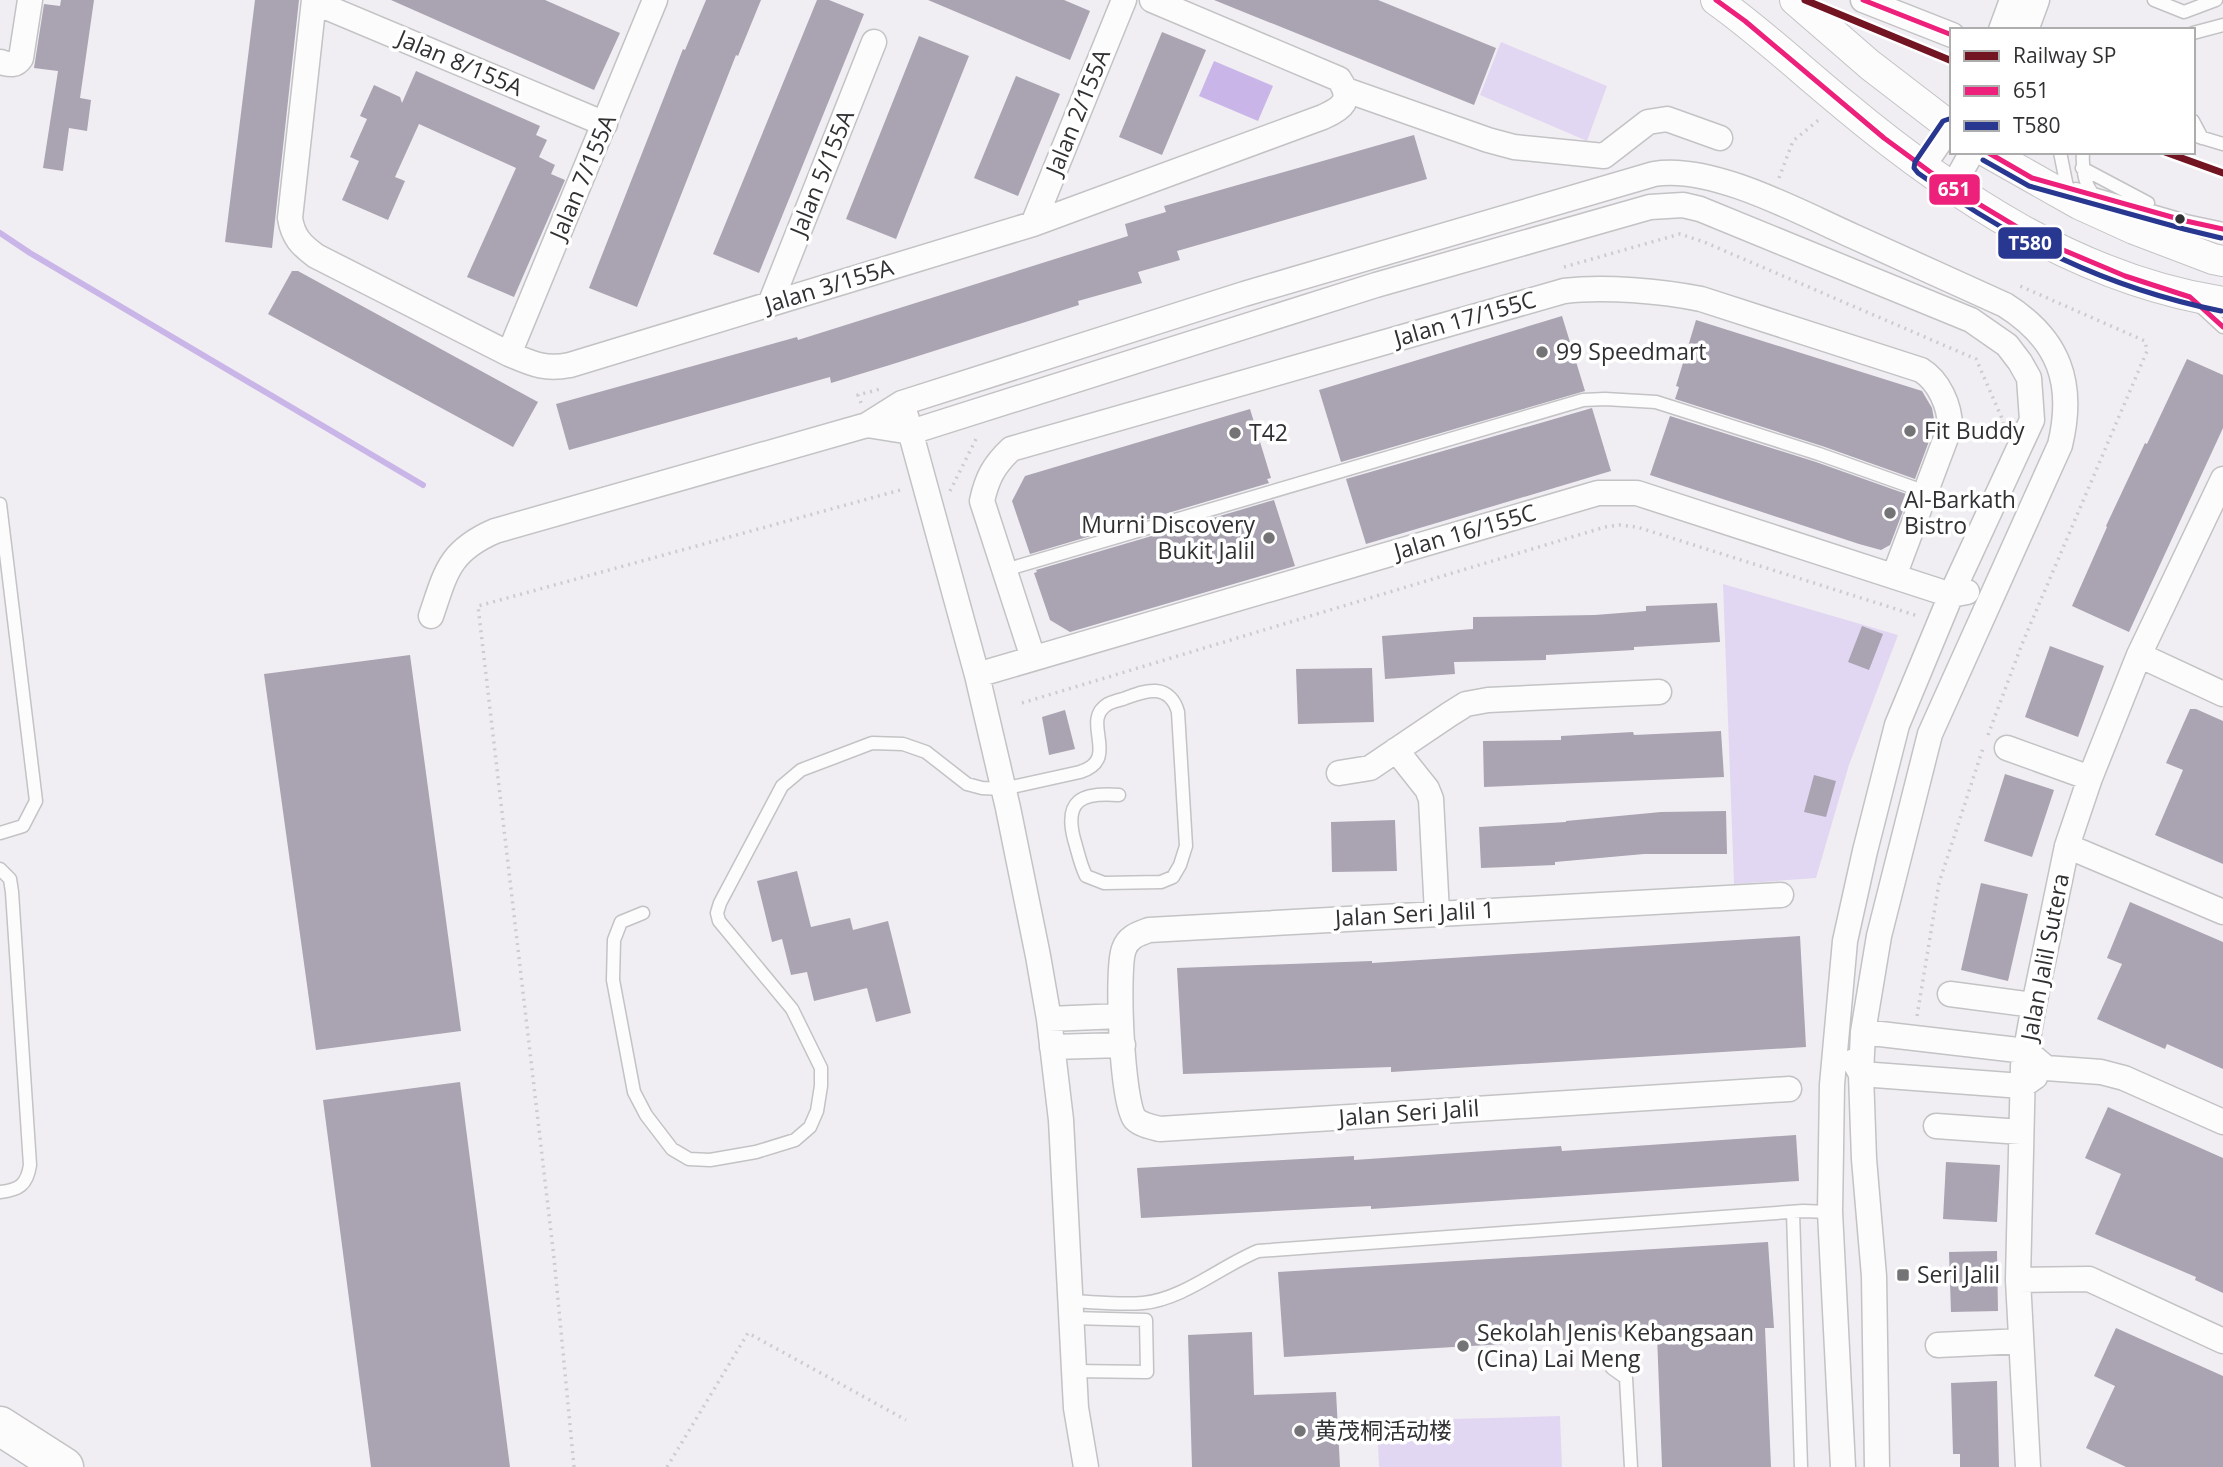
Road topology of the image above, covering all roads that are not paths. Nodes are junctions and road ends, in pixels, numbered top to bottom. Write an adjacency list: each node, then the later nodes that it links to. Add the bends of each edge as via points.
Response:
1 (30, 0): 19 (street, via 21,58 12,65)
2 (655, 0): 21 (street, Jalan 7/155A)
3 (1124, 0): 36 (street, Jalan 2/155A)
4 (1152, 0): 20 (street, via 1325,71 1339,79)
5 (1716, 0): 31 (street)
6 (1795, 0): 22 (street)
7 (1863, 0): 17 (street)
8 (2012, 0): 14 (street)
9 (2037, 0): 15 (street)
10 (2154, 0): 11 (lane, via 2184,12)
11 (2216, 0)
12 (314, 1): 21 (street, Jalan 8/155A); 43 (street, Jalan 3/155A, via 292,232 316,256)
13 (2223, 25): 16 (lane)
14 (2002, 28)
15 (2027, 28)
16 (2195, 32)
17 (1950, 34)
18 (874, 42): 41 (street, Jalan 5/155A)
19 (0, 62)
20 (1346, 95): 25 (street, via 1514,147 1604,156 1648,122 1667,119); 36 (street, Jalan 3/155A, via 1336,111 1323,117)
21 (605, 124): 43 (street, Jalan 7/155A)
22 (1950, 125)
23 (1950, 127): 31 (street)
24 (2197, 136): 26 (lane)
25 (1720, 138)
26 (2223, 144)
27 (1971, 154): 33 (street)
28 (1990, 154): 34 (street, via 2032,178)
29 (2061, 154): 34 (lane)
30 (2083, 154): 32 (lane)
31 (1923, 166): 33 (street)
32 (2082, 168): 34 (lane); 35 (lane)
33 (1952, 188): 39 (street, via 2037,239)
34 (2079, 195): 35 (lane); 38 (street, via 2134,229)
35 (2186, 221): 37 (lane)
36 (1033, 224): 41 (street, Jalan 3/155A)
37 (2223, 229)
38 (2223, 261)
39 (2190, 297): 40 (street); 42 (lane)
40 (2223, 302)
41 (770, 304): 43 (street, Jalan 3/155A, via 570,365 539,366)
42 (2223, 327)
43 (509, 354)
44 (902, 403): 45 (street); 46 (street); 52 (street, via 1244,294 1654,174 1693,174 1770,200 2005,304 2025,317 2050,345 2066,386 2064,428)
45 (867, 425): 46 (street); 54 (street, via 476,539 448,567)
46 (911, 432): 53 (street, via 1376,285 1650,207 1683,205 1971,320 2007,345 2020,362 2029,378 2032,420); 58 (street)
47 (2223, 479): 55 (street, Jalan Jalil Sutera)
48 (1926, 492): 50 (lane, via 1656,402 1583,400); 50 (street, Jalan 17/155C, via 1950,427 1950,414 1933,377 1921,369 1701,299 1584,288 1011,449 987,479 982,501); 51 (street, Jalan 17/155C)
49 (0, 504): 67 (lane, via 36,801 23,826)
50 (1005, 570): 56 (street, Jalan 17/155C)
51 (1894, 576): 53 (street, Jalan 16/155C); 56 (street, Jalan 16/155C, via 1637,493 1598,493)
52 (1999, 578): 53 (street, via 1978,591); 57 (street)
53 (1951, 595): 57 (street); 78 (street, via 1897,725 1845,941)
54 (431, 616)
55 (2139, 656): 60 (street); 64 (street, Jalan Jalil Sutera)
56 (1033, 658): 58 (street, Jalan 16/155C)
57 (1960, 666): 79 (street, via 1930,734 1903,834)
58 (977, 674): 65 (street)
59 (1659, 692): 62 (street, via 1466,704)
60 (2223, 694)
61 (2007, 748): 64 (street)
62 (1396, 750): 63 (street, via 1370,768); 73 (street, via 1431,799)
63 (1339, 773)
64 (2090, 778): 68 (street, Jalan Jalil Sutera)
65 (1003, 789): 66 (lane, via 1091,769 1100,753 1097,722 1106,705 1145,692 1167,695 1178,712 1186,846 1173,877 1161,882 1104,883 1086,876 1071,828 1073,809 1088,796); 72 (lane, via 967,784 926,752 902,744 872,743 801,771 782,786 717,913 792,1009 821,1068 817,1111 810,1128 794,1140 756,1152 689,1159 672,1149 646,1115 635,1092 613,980 614,940 621,922); 77 (street)
66 (1119, 795)
67 (0, 834)
68 (2067, 846): 71 (street); 75 (street, Jalan Jalil Sutera)
69 (0, 869): 91 (lane, via 10,879 12,892 30,1165 24,1185 16,1191)
70 (1781, 895): 73 (street, Jalan Seri Jalil 1)
71 (2223, 912)
72 (643, 913)
73 (1437, 913): 76 (street, Jalan Seri Jalil 1, via 1149,930 1133,936 1124,949)
74 (1950, 994): 75 (street)
75 (2034, 1004): 82 (street, Jalan Jalil Sutera)
76 (1120, 1016): 77 (street); 80 (street, Jalan Seri Jalil)
77 (1049, 1019): 81 (street)
78 (1836, 1027): 83 (street); 85 (street)
79 (1863, 1032): 82 (street); 83 (street)
80 (1123, 1045): 81 (street); 87 (street, Jalan Seri Jalil, via 1131,1113 1136,1120 1160,1129)
81 (1052, 1047): 95 (street, via 1061,1120)
82 (2026, 1051): 84 (street); 86 (street, Jalan Jalil Sutera)
83 (1856, 1064): 85 (street); 86 (street); 107 (street, via 1874,1276)
84 (2046, 1068): 86 (street); 88 (street, via 2124,1078)
85 (1832, 1085): 93 (street)
86 (2022, 1086): 90 (street, Jalan Jalil Sutera)
87 (1789, 1090)
88 (2223, 1122)
89 (1936, 1126): 90 (street)
90 (2021, 1132): 94 (street, Jalan Jalil Sutera)
91 (0, 1192)
92 (1793, 1212): 93 (lane); 95 (lane, via 1258,1251 1174,1294 1144,1303); 105 (lane)
93 (1830, 1212): 106 (street)
94 (2018, 1279): 96 (street, Jalan Jalil Sutera); 97 (street, via 2089,1279)
95 (1071, 1310): 100 (street); 100 (lane, via 1146,1320 1147,1372)
96 (2021, 1341): 98 (street); 108 (street, Jalan Jalil Sutera)
97 (2223, 1341)
98 (1938, 1345)
99 (1612, 1368): 104 (lane, via 1626,1378)
100 (1074, 1371): 103 (street)
101 (0, 1426): 102 (highway)
102 (64, 1467)
103 (1086, 1467)
104 (1630, 1467)
105 (1801, 1467)
106 (1843, 1467)
107 (1877, 1467)
108 (2028, 1467)

